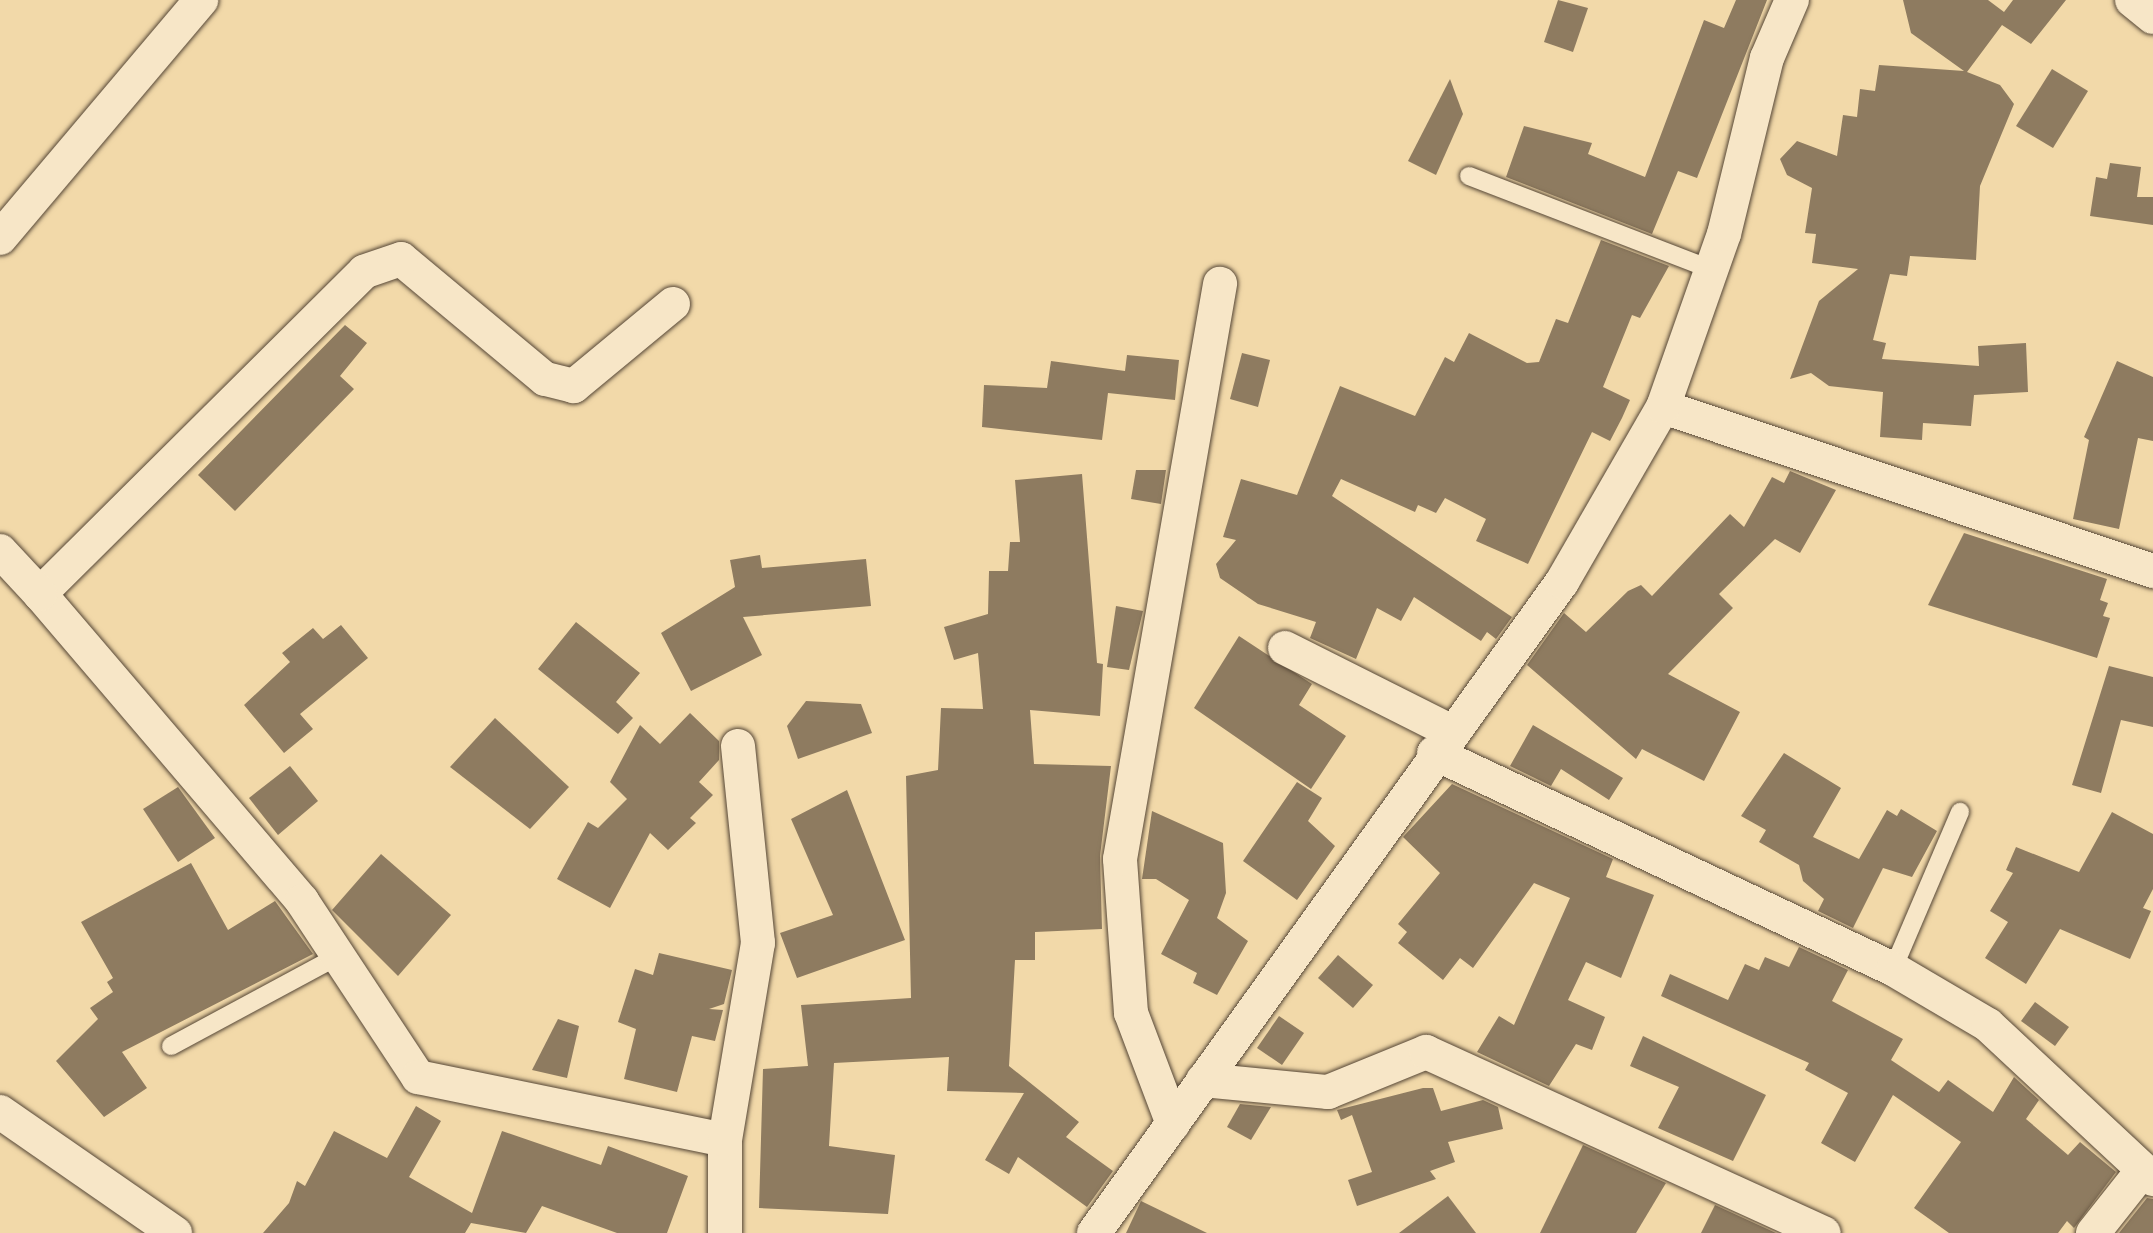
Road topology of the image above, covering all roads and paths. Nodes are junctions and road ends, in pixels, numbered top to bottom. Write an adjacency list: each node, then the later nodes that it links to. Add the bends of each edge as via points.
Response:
1 (201, 0): 6 (street)
2 (1792, 0): 7 (street, via 1767,58)
3 (2132, 0): 4 (street)
4 (2153, 17)
5 (1469, 176): 7 (lane)
6 (0, 238)
7 (1712, 270): 10 (street)
8 (1220, 284): 23 (street, via 1120,859 1131,1013)
9 (673, 304): 13 (street, via 574,386 545,379 401,259 364,272)
10 (1663, 407): 12 (street); 15 (street, via 1562,582)
11 (0, 551): 13 (street)
12 (2153, 571)
13 (40, 594): 18 (street, via 177,748)
14 (1285, 648): 15 (street)
15 (1442, 742): 19 (street); 21 (street)
16 (738, 746): 24 (street, via 758,943)
17 (1960, 812): 19 (lane)
18 (342, 954): 20 (lane); 24 (street, via 418,1077)
19 (1893, 969): 25 (street, via 1988,1025)
20 (171, 1046)
21 (1203, 1080): 23 (street); 29 (street, via 1328,1092 1426,1052)
22 (0, 1112): 26 (street)
23 (1173, 1124): 28 (street)
24 (725, 1140): 27 (street)
25 (2148, 1175): 30 (street)
26 (175, 1233)
27 (725, 1233)
28 (1094, 1233)
29 (1824, 1233)
30 (2093, 1233)

